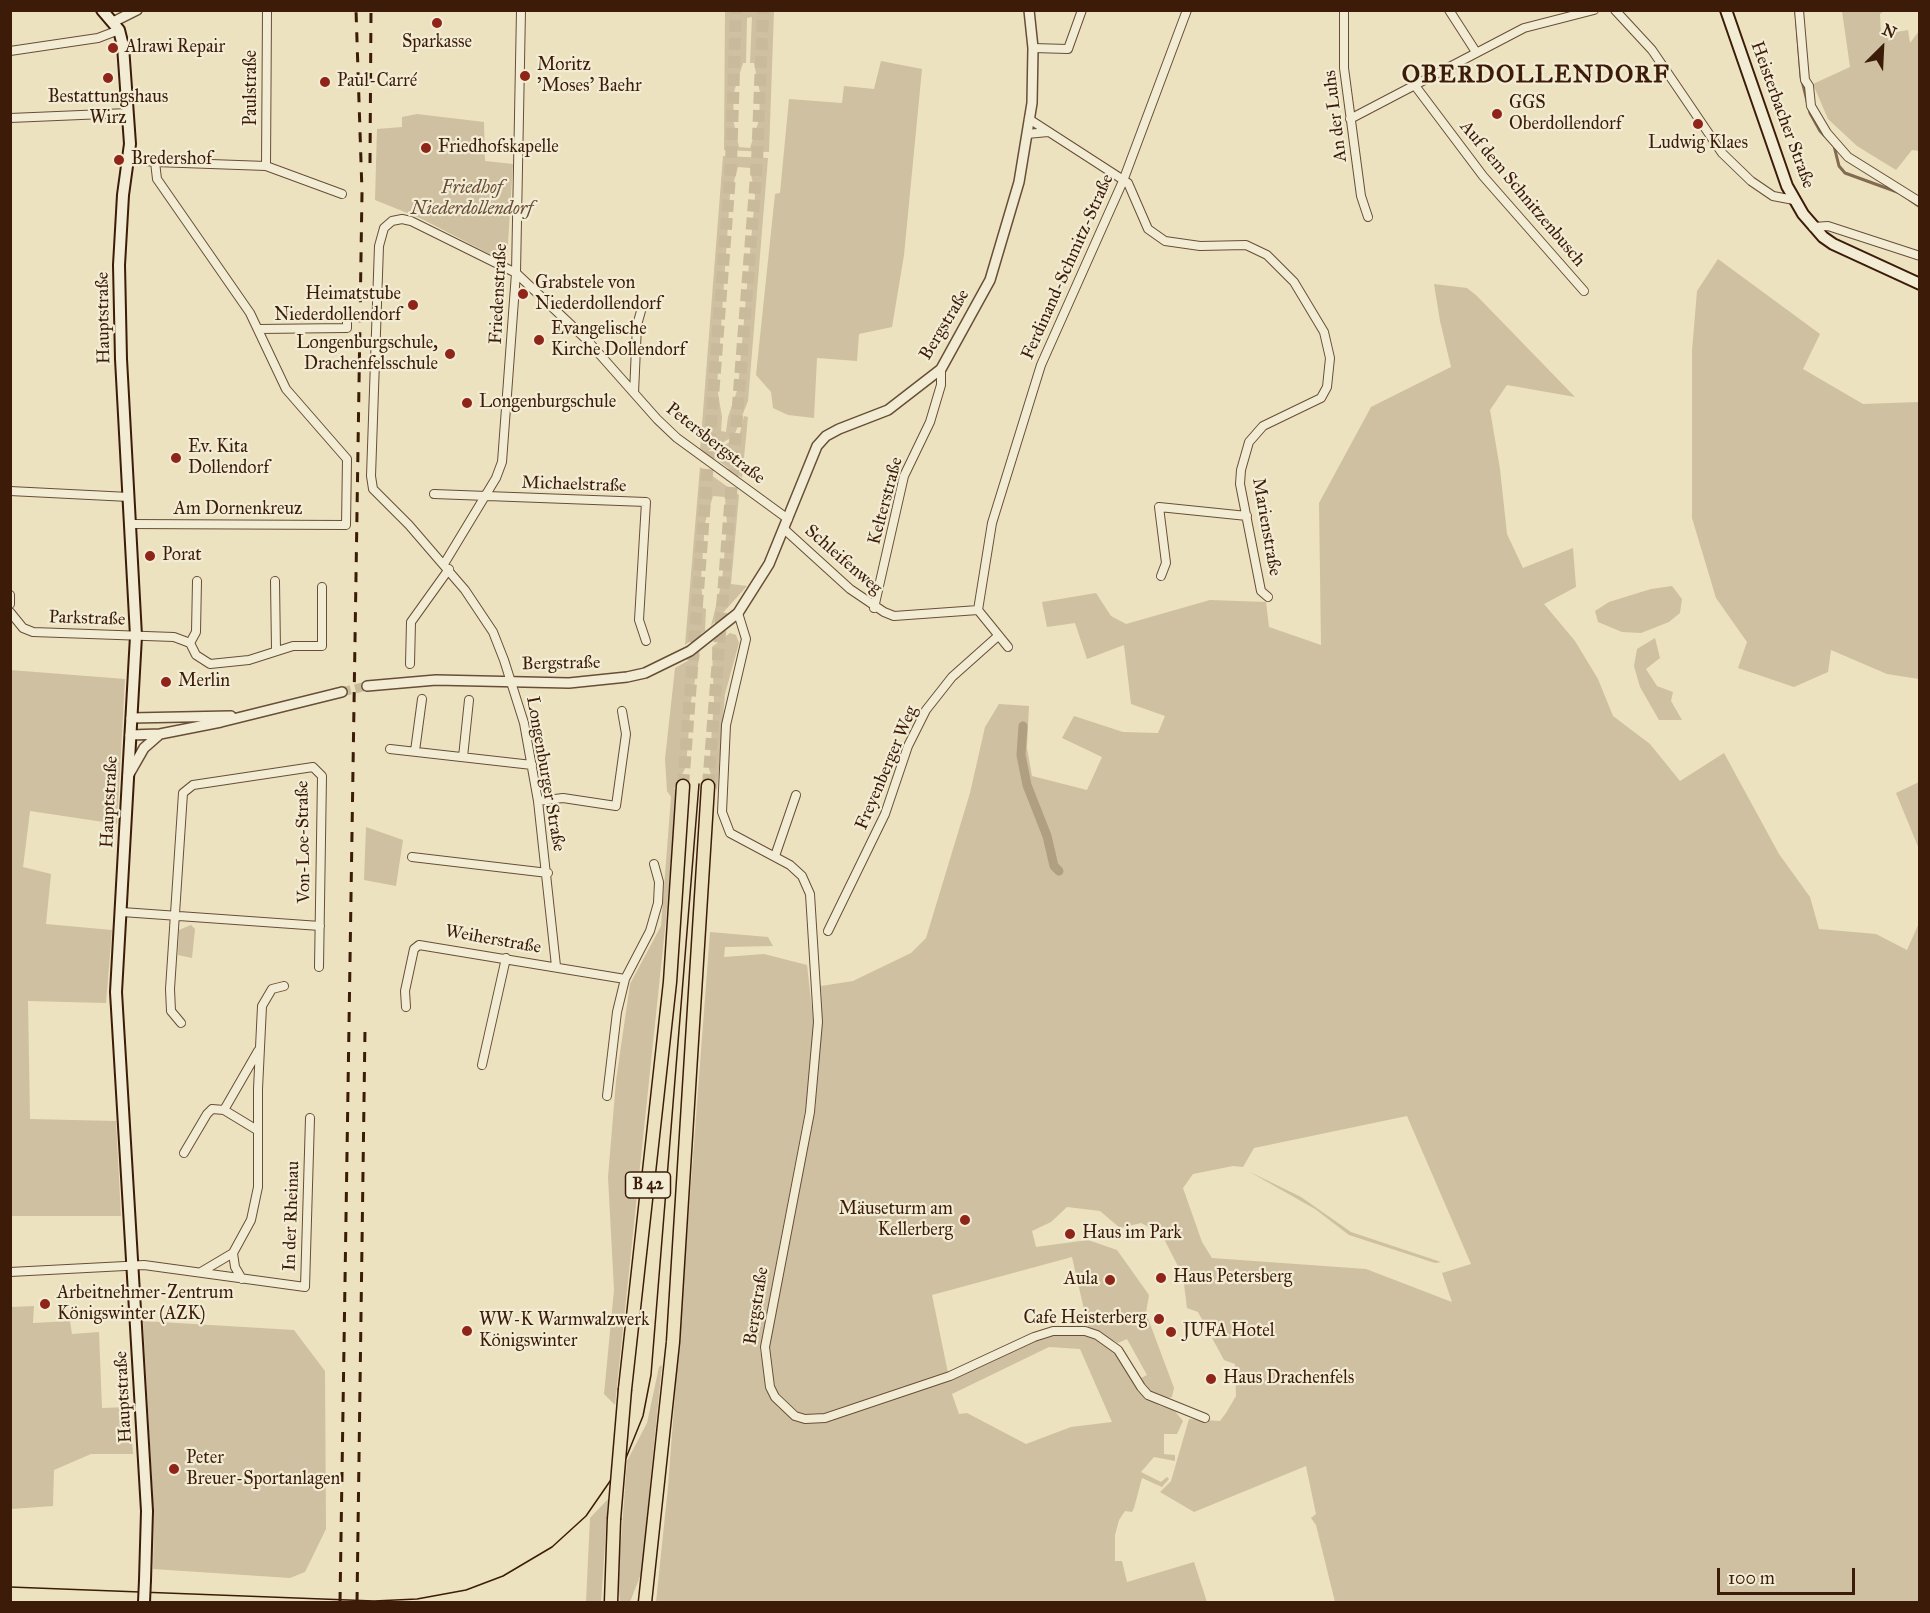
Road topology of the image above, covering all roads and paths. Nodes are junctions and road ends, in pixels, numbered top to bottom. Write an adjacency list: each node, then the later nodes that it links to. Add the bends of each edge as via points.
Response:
1 (102, 10): 14 (main road)
2 (137, 10): 14 (street)
3 (267, 10): 27 (street, Paulstraße)
4 (521, 10): 35 (street, Friedenstraße)
5 (1029, 10): 15 (street, Bergstraße)
6 (1082, 10): 15 (street, via 1068,49)
7 (1187, 10): 28 (street, Ferdinand-Schmitz-Straße)
8 (1344, 10): 22 (street, An der Luhs, via 1344,68)
9 (1449, 10): 17 (street)
10 (1594, 10): 17 (street, via 1524,28)
11 (1615, 10): 30 (street, via 1652,50 1722,153 1773,196)
12 (1725, 10): 30 (main road, Heisterbacher Straße)
13 (1799, 10): 31 (street, via 1805,80 1811,106 1827,133 1848,157)
14 (116, 26): 16 (street, via 98,38); 19 (main road, Hauptstraße, via 123,46)
15 (1033, 48): 21 (street, Bergstraße, via 1034,85)
16 (10, 51)
17 (1476, 52): 18 (street)
18 (1416, 87): 22 (street); 37 (street, Auf dem Schnitzenbusch, via 1483,176)
19 (128, 112): 20 (street); 25 (main road, Hauptstraße)
20 (10, 118)
21 (1029, 119): 23 (street, Marienstraße); 24 (street, Bergstraße)
22 (1350, 119): 32 (street, An der Luhs, via 1361,196)
23 (1048, 132): 24 (street); 28 (street, Marienstraße)
24 (1027, 134): 41 (street, Bergstraße, via 999,254)
25 (129, 159): 26 (street); 46 (main road, Hauptstraße, via 119,265)
26 (155, 162): 27 (street); 40 (street, via 157,179)
27 (266, 166): 29 (street)
28 (1123, 181): 48 (street, Marienstraße, via 1128,183 1149,229 1165,241 1200,246 1246,245 1267,255 1294,282 1323,332 1330,358 1327,387 1321,398 1268,422 1249,442 1240,484); 61 (street, Ferdinand-Schmitz-Straße, via 1041,365 992,523)
29 (342, 194)
30 (1794, 200): 33 (main road, Heisterbacher Straße)
31 (1920, 202)
32 (1368, 217)
33 (1813, 227): 34 (street, via 1828,226); 36 (main road, Heisterbacher Straße, via 1833,244)
34 (1920, 256)
35 (516, 273): 42 (street, Petersbergstraße); 43 (street, Petersbergstraße, via 421,225 402,219 384,228 379,246); 47 (street, Friedenstraße, via 502,462)
36 (1920, 284)
37 (1584, 291)
38 (641, 311): 42 (street)
39 (346, 319): 40 (street, via 347,328)
40 (258, 329): 50 (street, Am Dornenkreuz, via 286,389 347,459 346,525)
41 (941, 369): 49 (street, Bergstraße, via 888,410 826,436 817,446); 60 (street, Kelterstraße, via 941,385 930,422 904,476)
42 (634, 393): 49 (street, Petersbergstraße, via 677,438)
43 (373, 489): 52 (street, Longenburger Straße)
44 (10, 491): 46 (street)
45 (434, 494): 47 (street, Michaelstraße)
46 (129, 497): 50 (main road, Hauptstraße)
47 (485, 497): 52 (street, Friedenstraße); 66 (street, Michaelstraße, via 646,502 639,620)
48 (1247, 516): 53 (street, via 1159,507 1166,563); 58 (street, Marienstraße, via 1262,591)
49 (788, 519): 51 (street, Bergstraße)
50 (130, 524): 64 (main road, Hauptstraße)
51 (784, 529): 60 (street, Schleifenweg); 63 (street, Bergstraße, via 761,579)
52 (446, 566): 70 (street, via 411,622); 71 (street, Longenburger Straße, via 493,632)
53 (1161, 576)
54 (197, 581): 67 (street, via 196,632)
55 (275, 581): 69 (street)
56 (322, 586): 69 (street, via 322,646)
57 (10, 595): 59 (street)
58 (1268, 597)
59 (10, 604)
60 (874, 608): 61 (street, Schleifenweg, via 894,616)
61 (978, 610): 65 (street)
62 (10, 612): 64 (street, Parkstraße, via 33,632)
63 (738, 613): 71 (street, Bergstraße, via 690,651 645,673 569,683); 90 (street, Bergstraße, via 746,639 726,725 722,812 730,833)
64 (136, 636): 67 (street, Parkstraße, via 162,635); 78 (main road, Hauptstraße)
65 (998, 636): 68 (street); 97 (street, Freyenberger Weg, via 952,677 926,710 908,746 885,814)
66 (646, 641)
67 (190, 643): 69 (street, via 196,655 210,664 249,660)
68 (1008, 647)
69 (276, 650)
70 (410, 664)
71 (512, 682): 72 (street, Bergstraße, via 436,680); 84 (street, Longenburger Straße)
72 (367, 686)
73 (342, 692): 77 (street)
74 (422, 699): 82 (street)
75 (469, 700): 83 (street)
76 (622, 711): 89 (street, via 626,734 616,806 563,798)
77 (248, 716): 78 (street); 79 (street)
78 (131, 718): 80 (main road, Hauptstraße)
79 (160, 734): 80 (street); 85 (street, via 144,748)
80 (130, 735): 85 (main road, Hauptstraße)
81 (390, 749): 82 (street)
82 (415, 751): 83 (street)
83 (463, 757): 84 (street)
84 (532, 765): 89 (street, Longenburger Straße)
85 (128, 776): 94 (main road, Hauptstraße)
86 (683, 786): 120 (highway, B 42, bridge, via 670,981 625,1389)
87 (708, 786): 118 (highway, B 42, via 673,1342)
88 (796, 795): 90 (street)
89 (538, 801): 93 (street, Longenburger Straße)
90 (775, 856): 117 (street, Bergstraße, via 802,876 810,894 818,1022 810,1112 765,1347 775,1397 795,1416 825,1418 950,1376 1034,1337 1053,1331 1085,1331 1118,1350 1148,1395)
91 (412, 857): 93 (street)
92 (654, 864): 101 (street, via 659,882 658,903 650,931)
93 (548, 873): 99 (street, Longenburger Straße)
94 (122, 912): 95 (street, Von-Loe-Straße); 113 (main road, Hauptstraße, via 116,992)
95 (176, 917): 96 (street, Von-Loe-Straße); 96 (street, Von-Loe-Straße, via 183,794 188,788 313,767 322,776); 104 (street, Von-Loe-Straße, via 171,1011)
96 (320, 926): 100 (street, Von-Loe-Straße)
97 (828, 931)
98 (506, 958): 99 (street, Weiherstraße); 103 (street, Weiherstraße, via 419,945 414,949 405,991); 106 (street)
99 (556, 966): 101 (street, Weiherstraße)
100 (319, 967)
101 (626, 979): 107 (street, via 615,1022)
102 (284, 986): 105 (street, In der Rheinau, via 272,989 262,1006)
103 (406, 1007)
104 (181, 1023)
105 (260, 1048): 108 (street, In der Rheinau); 110 (street, In der Rheinau)
106 (482, 1065)
107 (607, 1096)
108 (224, 1110): 110 (street); 111 (street, In der Rheinau, via 212,1109 207,1114)
109 (310, 1118): 116 (street, In der Rheinau, via 305,1287)
110 (257, 1130): 112 (street, In der Rheinau, via 257,1198 252,1220)
111 (184, 1153)
112 (233, 1253): 115 (street, In der Rheinau); 116 (street)
113 (132, 1266): 114 (street, In der Rheinau); 115 (street, In der Rheinau); 119 (main road, Hauptstraße, bridge, via 147,1511)
114 (10, 1272)
115 (201, 1272): 116 (street, In der Rheinau)
116 (242, 1279)
117 (1205, 1418)
118 (645, 1599)
119 (144, 1602)
120 (610, 1602)

